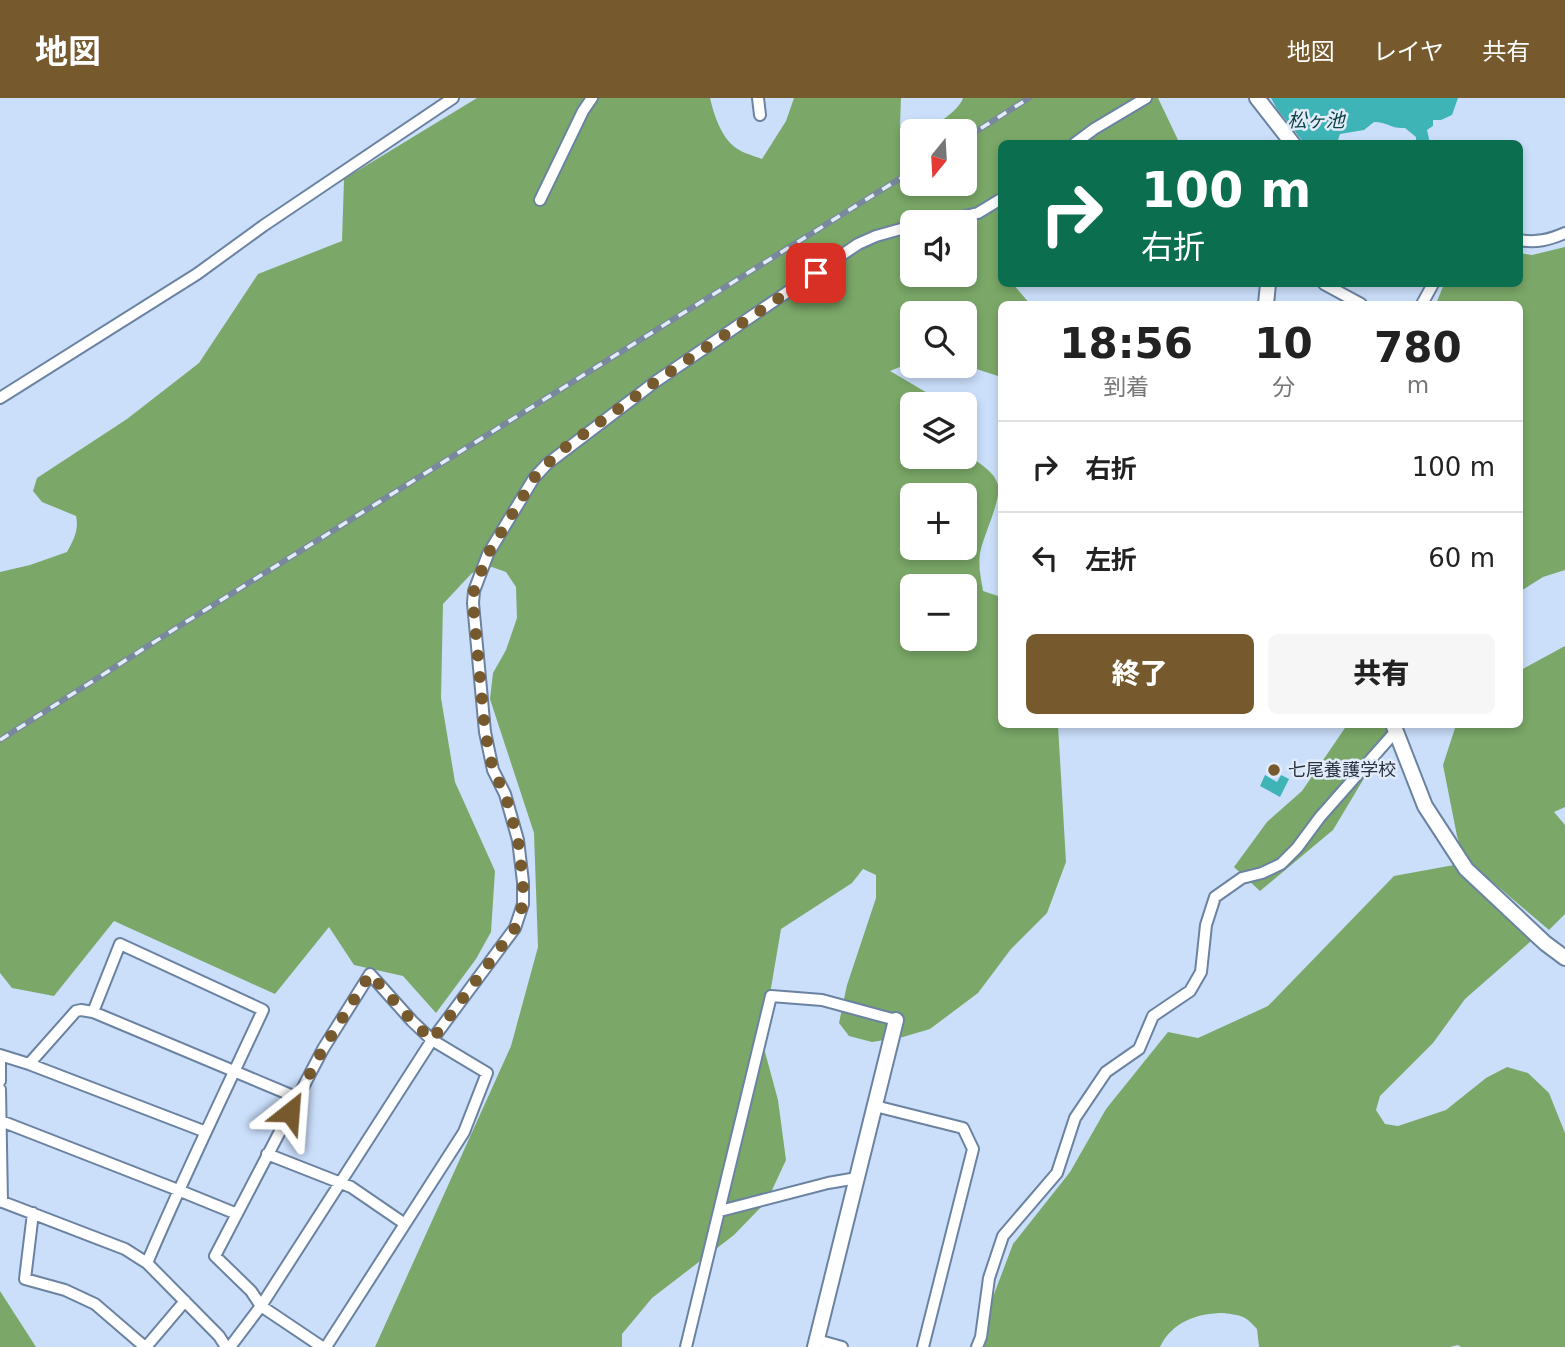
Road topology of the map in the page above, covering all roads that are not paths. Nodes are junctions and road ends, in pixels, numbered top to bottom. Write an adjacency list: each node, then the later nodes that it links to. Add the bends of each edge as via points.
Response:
1 (453, 98): 17 (street, via 197,274)
2 (592, 98): 9 (street)
3 (758, 98): 6 (street)
4 (1146, 98): 7 (street)
5 (1257, 98): 8 (street)
6 (760, 115)
7 (1079, 140)
8 (1290, 140)
9 (540, 200)
10 (998, 201): 11 (street)
11 (977, 213)
12 (900, 229): 22 (street, via 858,244 566,447 534,478 488,554 473,603 485,732 518,840 523,904 515,928)
13 (1565, 233): 14 (street, via 1550,240)
14 (1523, 241)
15 (1330, 287): 16 (street)
16 (1355, 301)
17 (0, 398)
18 (1394, 728): 19 (street, via 1426,806 1466,870); 50 (street, via 1281,864 1242,878 1215,897 1206,925 1201,972 1190,991 1153,1016 1139,1049 1106,1072 1075,1118 1057,1173 1003,1237 989,1278)
19 (1565, 958)
20 (93, 1012): 23 (street, via 76,1011); 24 (street); 24 (street, via 120,944 263,1010)
21 (896, 1020): 28 (street); 36 (street, via 822,1000 771,996)
22 (432, 1040): 27 (street, via 370,974); 33 (street); 39 (street, via 486,1073 464,1132)
23 (29, 1064): 25 (street, via 0,1055); 30 (street)
24 (235, 1072): 27 (street); 30 (street)
25 (0, 1081)
26 (0, 1089): 29 (street)
27 (298, 1098): 31 (street)
28 (875, 1106): 32 (street); 49 (street, via 963,1128 973,1149)
29 (1, 1121): 34 (street); 35 (street)
30 (206, 1132): 34 (street)
31 (267, 1154): 33 (street); 38 (street)
32 (857, 1178): 36 (street); 43 (street)
33 (340, 1182): 39 (street); 42 (street)
34 (178, 1190): 38 (street); 40 (street)
35 (1, 1201): 37 (street)
36 (720, 1211): 47 (street)
37 (33, 1213): 40 (street, via 125,1249); 44 (street, via 25,1279 95,1304)
38 (237, 1214): 42 (street, via 215,1255)
39 (405, 1224): 46 (street)
40 (147, 1263): 41 (street)
41 (185, 1301): 44 (street); 45 (street)
42 (261, 1306): 45 (street); 46 (street)
43 (816, 1344): 48 (street)
44 (146, 1347)
45 (228, 1347)
46 (324, 1347)
47 (686, 1347)
48 (842, 1347)
49 (923, 1347)
50 (977, 1347)

